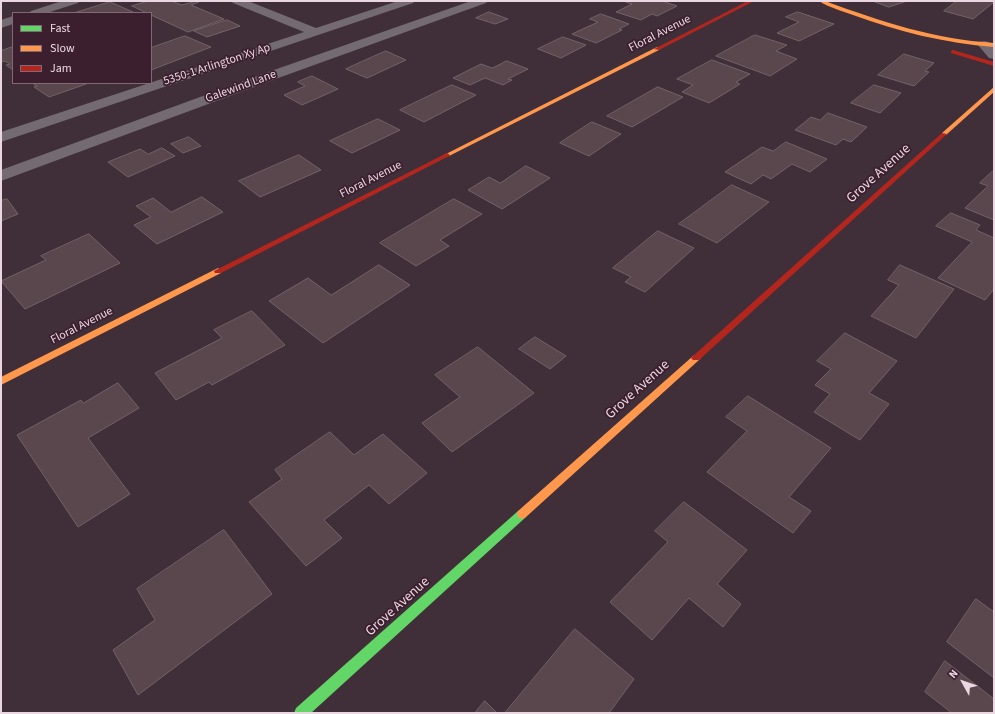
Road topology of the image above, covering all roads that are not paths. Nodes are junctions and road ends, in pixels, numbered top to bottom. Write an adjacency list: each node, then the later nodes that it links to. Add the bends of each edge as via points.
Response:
1 (74, 1): 8 (street)
2 (237, 1): 11 (street)
3 (383, 1): 11 (street, 5350-1 Arlington Xy Ap)
4 (409, 1): 11 (street, 5350-1 Arlington Xy Ap)
5 (482, 1): 20 (street, Galewind Lane)
6 (752, 1): 21 (street, Floral Avenue)
7 (821, 1): 12 (street)
8 (38, 12)
9 (12, 20): 10 (street)
10 (1, 24)
11 (310, 30): 16 (street, 5350-1 Arlington Xy Ap); 19 (street, 5350-1 Arlington Xy Ap)
12 (902, 32): 13 (street, via 938,40); 15 (street, via 923,42)
13 (989, 45): 14 (street)
14 (994, 55)
15 (994, 64)
16 (152, 79)
17 (137, 84): 19 (street, 5350-1 Arlington Xy Ap)
18 (994, 89): 22 (street, Grove Avenue)
19 (1, 137)
20 (1, 176)
21 (1, 381)
22 (302, 713)

